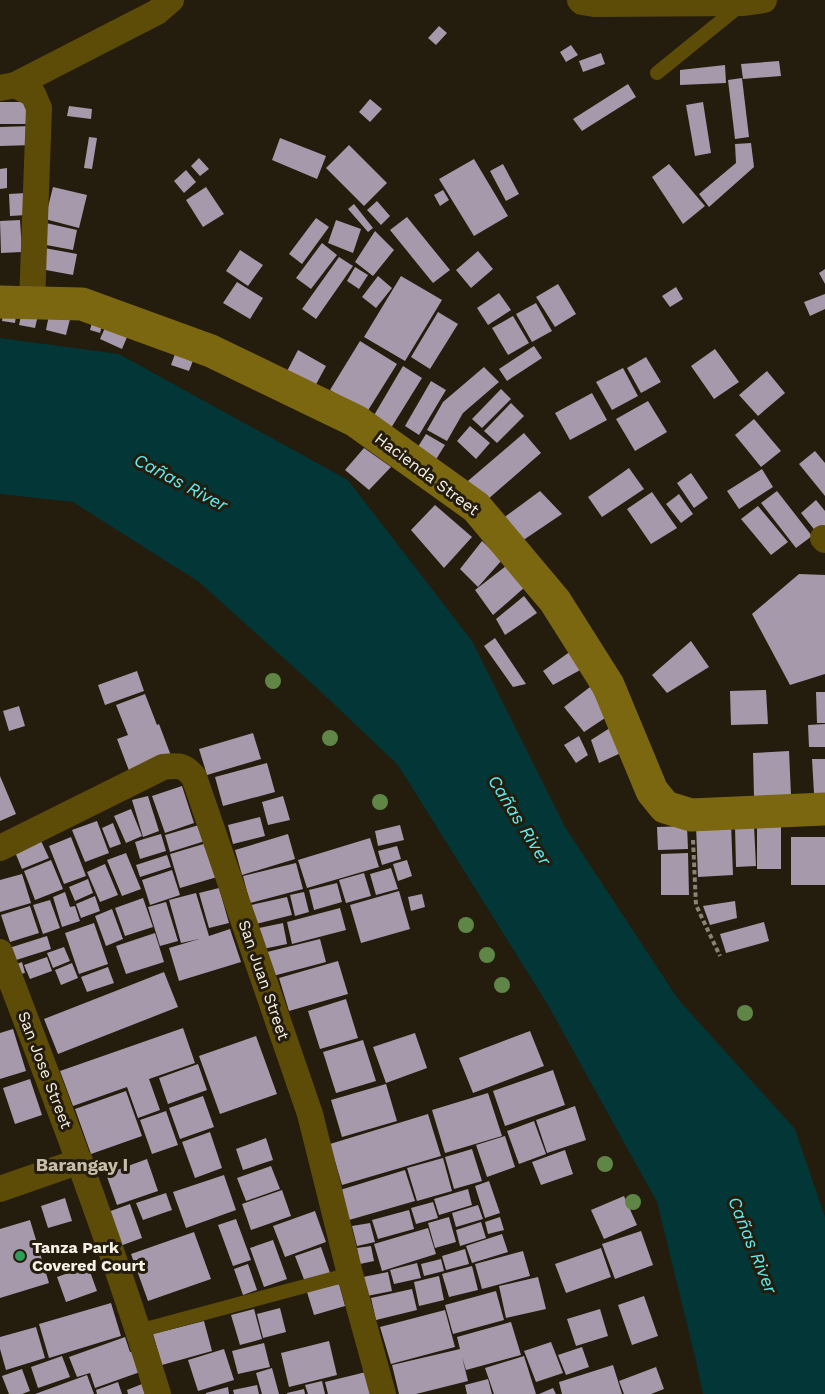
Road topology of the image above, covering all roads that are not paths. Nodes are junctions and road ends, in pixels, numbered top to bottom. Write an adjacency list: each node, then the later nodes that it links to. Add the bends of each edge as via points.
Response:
1 (171, 0): 5 (street, via 157,12)
2 (580, 0): 3 (street, via 594,4)
3 (754, 1): 4 (lane)
4 (657, 73)
5 (8, 87): 7 (street, via 33,94 39,108)
6 (0, 302): 7 (street, Hacienda Street)
7 (32, 303): 8 (street, Hacienda Street, via 82,304 211,351 356,421 476,507 555,601 608,685 652,790 665,807 691,815)
8 (825, 810)
9 (0, 848): 13 (street, San Juan Street, via 164,767 186,768 194,777 309,1114)
10 (0, 952): 11 (street, San Jose Street)
11 (80, 1161): 12 (street); 14 (street, San Jose Street)
12 (0, 1190)
13 (350, 1274): 14 (lane); 16 (street, San Juan Street)
14 (138, 1331): 15 (street, San Jose Street)
15 (158, 1394)
16 (383, 1394)

